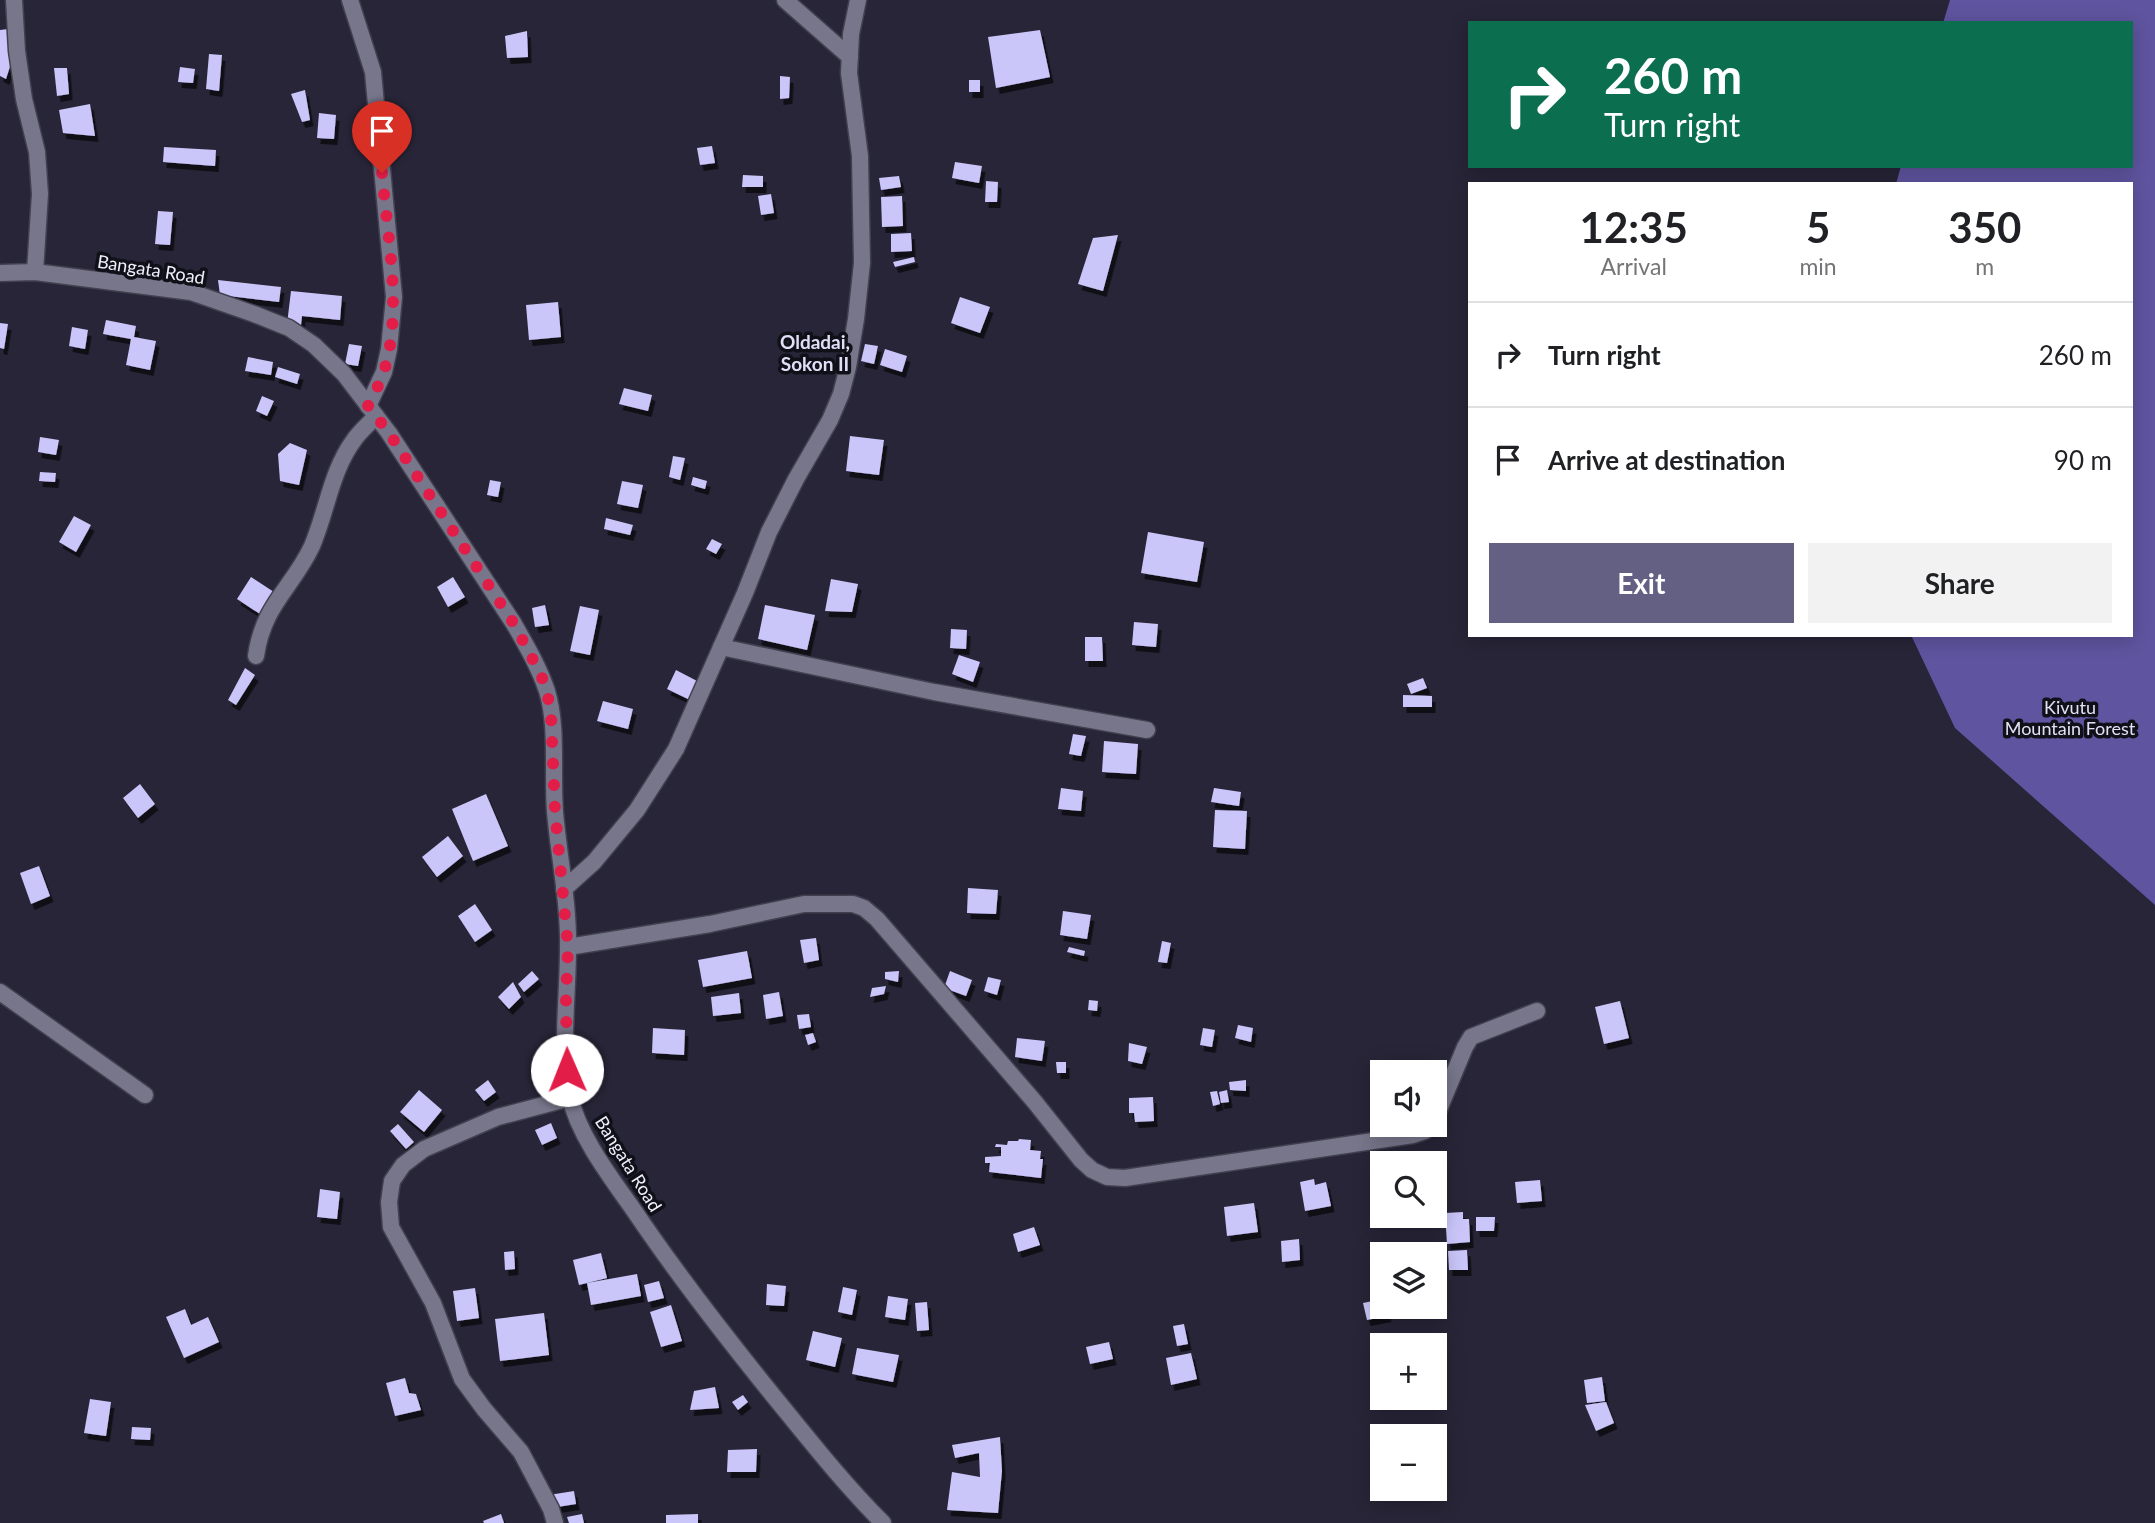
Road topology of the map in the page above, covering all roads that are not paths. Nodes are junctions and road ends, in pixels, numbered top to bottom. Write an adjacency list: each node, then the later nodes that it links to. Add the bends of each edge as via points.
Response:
1 (14, 0): 6 (street, via 23,99 37,152 40,194)
2 (350, 0): 8 (street, via 373,72 394,297 389,349)
3 (785, 0): 5 (street)
4 (858, 0): 5 (street)
5 (850, 57): 9 (street, via 849,86 860,156 862,263 849,367 830,421 769,532)
6 (35, 272): 7 (street, Bangata Road); 8 (street, Bangata Road, via 191,292 289,328 344,374)
7 (0, 273)
8 (372, 411): 10 (street, via 339,467 313,544 268,614); 12 (street, Bangata Road, via 514,624 541,675 551,714)
9 (721, 648): 11 (street); 12 (street, via 676,749 637,810)
10 (256, 656)
11 (1147, 730)
12 (564, 890): 13 (street, Bangata Road)
13 (568, 947): 18 (street, Bangata Road); 19 (street, via 804,904 853,904 877,919 1081,1160 1107,1177)
14 (0, 992): 17 (street)
15 (1537, 1011): 16 (street, via 1471,1037)
16 (1447, 1090)
17 (145, 1095)
18 (570, 1098): 20 (street, via 498,1117 424,1149 392,1181 389,1202 391,1227 433,1303 462,1379 521,1452); 21 (street, Bangata Road, via 593,1149 687,1286 809,1440)
19 (1401, 1137)
20 (555, 1523)
21 (883, 1523)

